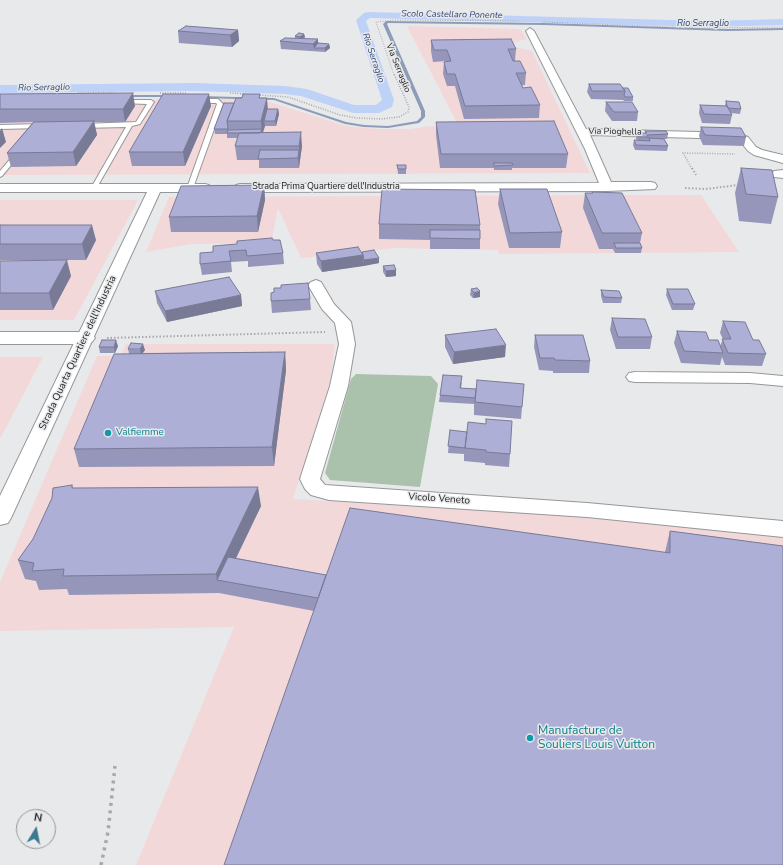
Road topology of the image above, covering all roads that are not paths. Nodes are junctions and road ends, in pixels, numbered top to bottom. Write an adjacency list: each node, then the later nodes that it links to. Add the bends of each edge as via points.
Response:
1 (530, 31): 12 (street)
2 (189, 101): 21 (lane, via 218,101 220,104)
3 (116, 102): 4 (lane)
4 (151, 102): 5 (lane); 9 (lane, via 138,123)
5 (158, 102)
6 (40, 126): 7 (lane); 10 (lane); 11 (lane)
7 (48, 126)
8 (78, 126): 9 (lane)
9 (130, 126): 19 (lane)
10 (0, 127)
11 (35, 132)
12 (583, 132): 14 (street, Via Pioghella, via 736,136 744,138 758,153); 17 (street)
13 (25, 144): 15 (lane)
14 (783, 159)
15 (0, 175)
16 (651, 186): 17 (street, Strada Prima Quartiere dell'Industria)
17 (607, 187): 23 (street, Strada Prima Quartiere dell'Industria)
18 (0, 188): 19 (street)
19 (94, 188): 20 (street)
20 (155, 188): 21 (street); 26 (street, Strada Quarta Quartiere dell'Industria)
21 (190, 188): 22 (street)
22 (213, 188)
23 (229, 188)
24 (316, 285): 30 (street, Vicolo Veneto, via 328,306 343,322 347,344 339,386 310,479 318,490 329,493 587,510)
25 (0, 338): 26 (street)
26 (85, 338): 29 (street, Strada Quarta Quartiere dell'Industria)
27 (636, 378): 28 (street, via 742,378)
28 (783, 381)
29 (0, 518)
30 (783, 529)

